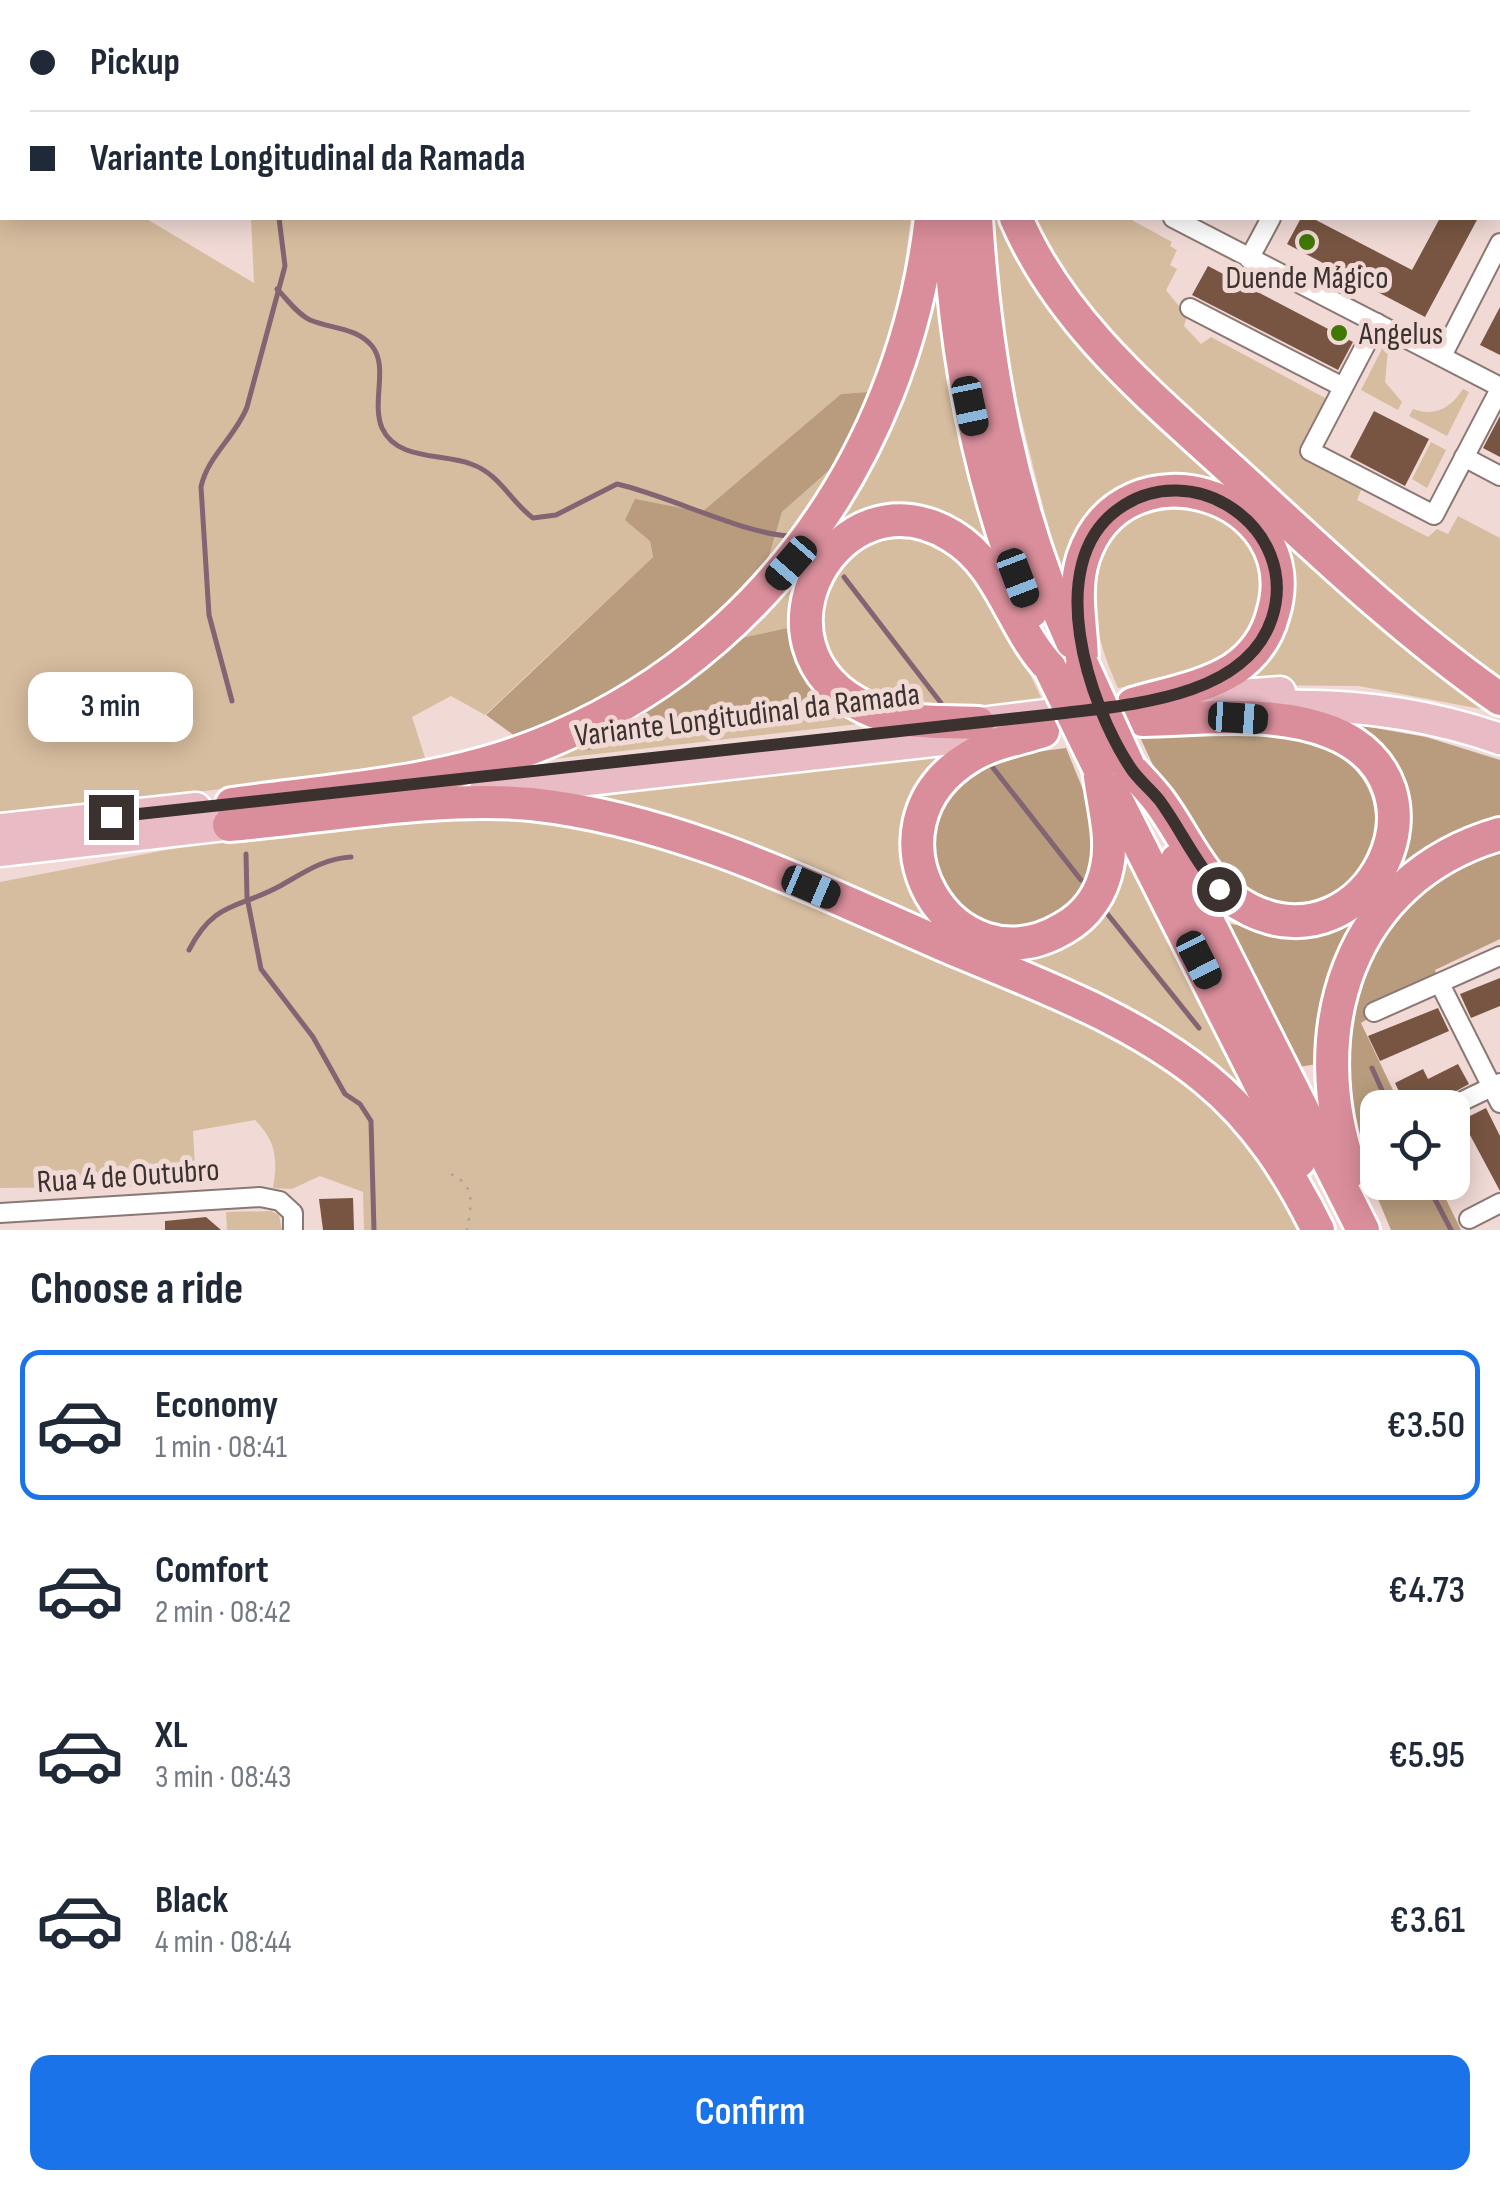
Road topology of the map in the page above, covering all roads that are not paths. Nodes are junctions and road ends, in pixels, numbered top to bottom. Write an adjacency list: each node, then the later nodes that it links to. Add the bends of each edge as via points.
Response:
1 (930, 220): 24 (highway, via 911,329 872,436 810,539 723,633 630,700 515,754)
2 (950, 220): 16 (highway, via 955,301 978,442 1008,550)
3 (976, 220): 16 (highway, via 989,359 1008,458)
4 (1017, 220): 17 (highway, via 1042,272 1101,346 1382,608)
5 (1178, 220): 8 (street)
6 (1271, 220): 8 (street)
7 (1500, 243): 11 (street)
8 (1250, 259): 10 (street)
9 (1190, 308): 12 (street)
10 (1376, 322): 11 (street); 12 (street)
11 (1442, 356): 13 (street)
12 (1343, 387): 14 (street, via 1310,450 1434,515)
13 (1500, 388): 14 (street)
14 (1464, 457): 15 (street)
15 (1500, 476)
16 (1066, 666): 18 (highway, via 1079,572 1106,520 1128,502 1176,490 1206,494 1241,512 1267,544 1278,578 1275,609 1261,642 1217,678); 19 (highway, via 1026,643 976,554 949,534 888,522 846,539 816,572 806,603 805,633 827,678 880,714); 23 (highway, bridge)
17 (1500, 699)
18 (1138, 712): 19 (main road, Variante Longitudinal da Ramada); 20 (main road, Variante Longitudinal da Ramada, via 1281,692 1346,693 1432,705); 21 (main road, Variante Longitudinal da Ramada); 22 (main road, Variante Longitudinal da Ramada, via 1312,705 1425,718); 23 (highway, via 1263,719 1342,736 1386,778 1394,817 1388,855 1368,888 1340,909 1305,919 1267,916 1219,889 1160,802)
19 (978, 723): 24 (main road, Variante Longitudinal da Ramada)
20 (1500, 724)
21 (1043, 730): 23 (highway, via 964,760 937,784 920,814 922,875 937,905 964,929 1027,942 1058,932 1084,913 1101,888 1110,856); 24 (main road, Variante Longitudinal da Ramada)
22 (1500, 740)
23 (1114, 768): 39 (highway); 40 (highway)
24 (226, 816): 25 (main road, Variante Longitudinal da Ramada); 27 (main road, Variante Longitudinal da Ramada); 38 (highway, via 502,802 590,812 698,841 1064,996 1155,1042 1208,1080 1263,1138)
25 (0, 830)
26 (1500, 834): 41 (highway, via 1462,849 1409,884 1366,934 1341,987 1330,1046 1334,1108)
27 (0, 851)
28 (1500, 956): 29 (street)
29 (1440, 984): 30 (street); 31 (street)
30 (1374, 1012)
31 (1497, 1091): 32 (street)
32 (1470, 1100)
33 (1500, 1203): 35 (street)
34 (0, 1213): 36 (street, Rua 4 de Outubro)
35 (1469, 1219)
36 (38, 1221): 37 (street, Rua 4 de Outubro, via 260,1197 280,1201)
37 (293, 1221)
38 (1318, 1230)
39 (1334, 1230)
40 (1363, 1230)
41 (1376, 1230)

